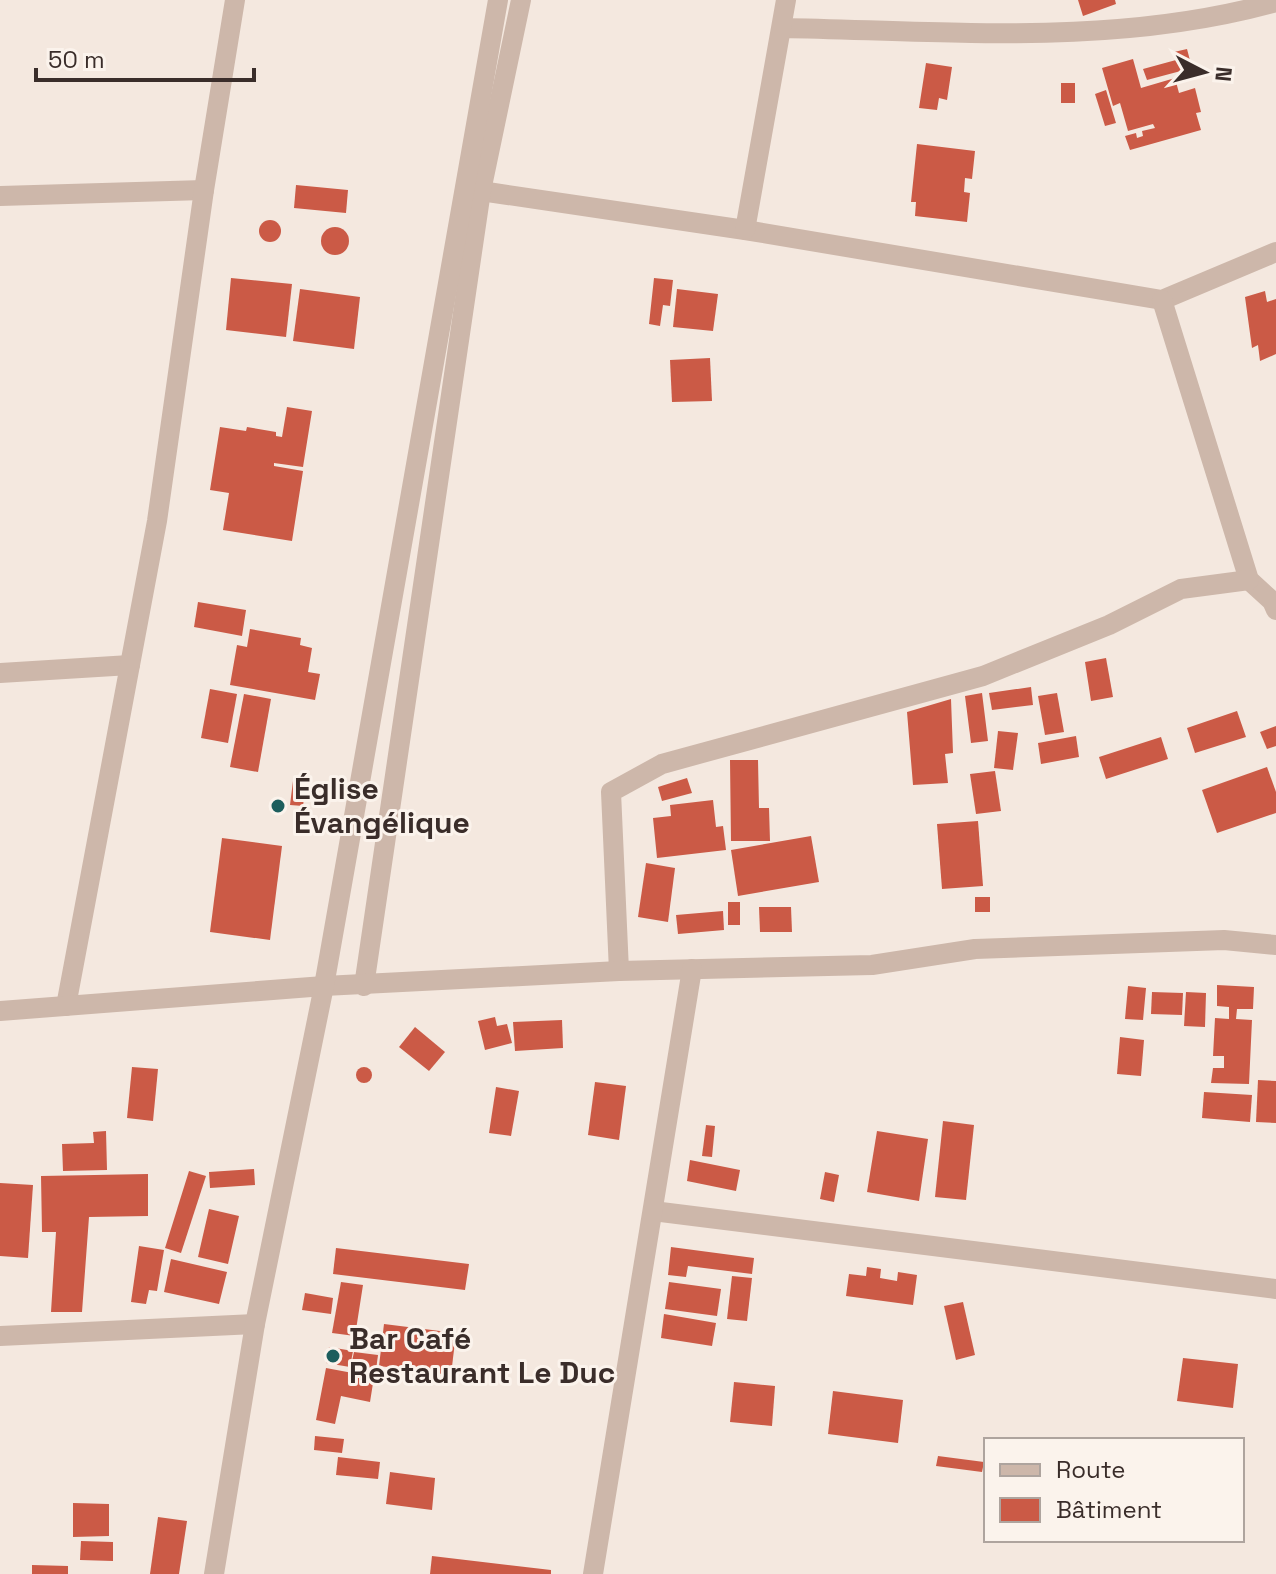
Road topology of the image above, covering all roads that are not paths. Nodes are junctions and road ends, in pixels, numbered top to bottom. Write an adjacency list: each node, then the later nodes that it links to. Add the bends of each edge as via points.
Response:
1 (235, 0): 7 (street)
2 (498, 0): 20 (street)
3 (521, 0): 8 (street)
4 (786, 0): 6 (street)
5 (1276, 2): 6 (street, via 1167,25 1044,33)
6 (782, 28): 10 (street)
7 (204, 190): 9 (street); 15 (street, via 157,521)
8 (481, 191): 10 (street); 21 (street)
9 (0, 196)
10 (745, 230): 12 (street)
11 (1276, 252): 12 (street)
12 (1162, 300): 13 (street)
13 (1249, 580): 14 (street); 19 (street, via 1181,589 983,676 662,764 611,792)
14 (1275, 604)
15 (130, 665): 16 (street); 22 (street)
16 (0, 673)
17 (1276, 945): 18 (street, via 1224,940 975,949 872,965)
18 (692, 969): 19 (street); 24 (street)
19 (619, 971): 21 (street)
20 (324, 986): 21 (street); 22 (street); 26 (street)
21 (364, 986)
22 (66, 1006): 23 (street)
23 (0, 1011)
24 (653, 1211): 25 (street); 29 (street)
25 (1276, 1289)
26 (255, 1324): 27 (street); 28 (street)
27 (0, 1336)
28 (214, 1574)
29 (593, 1574)

